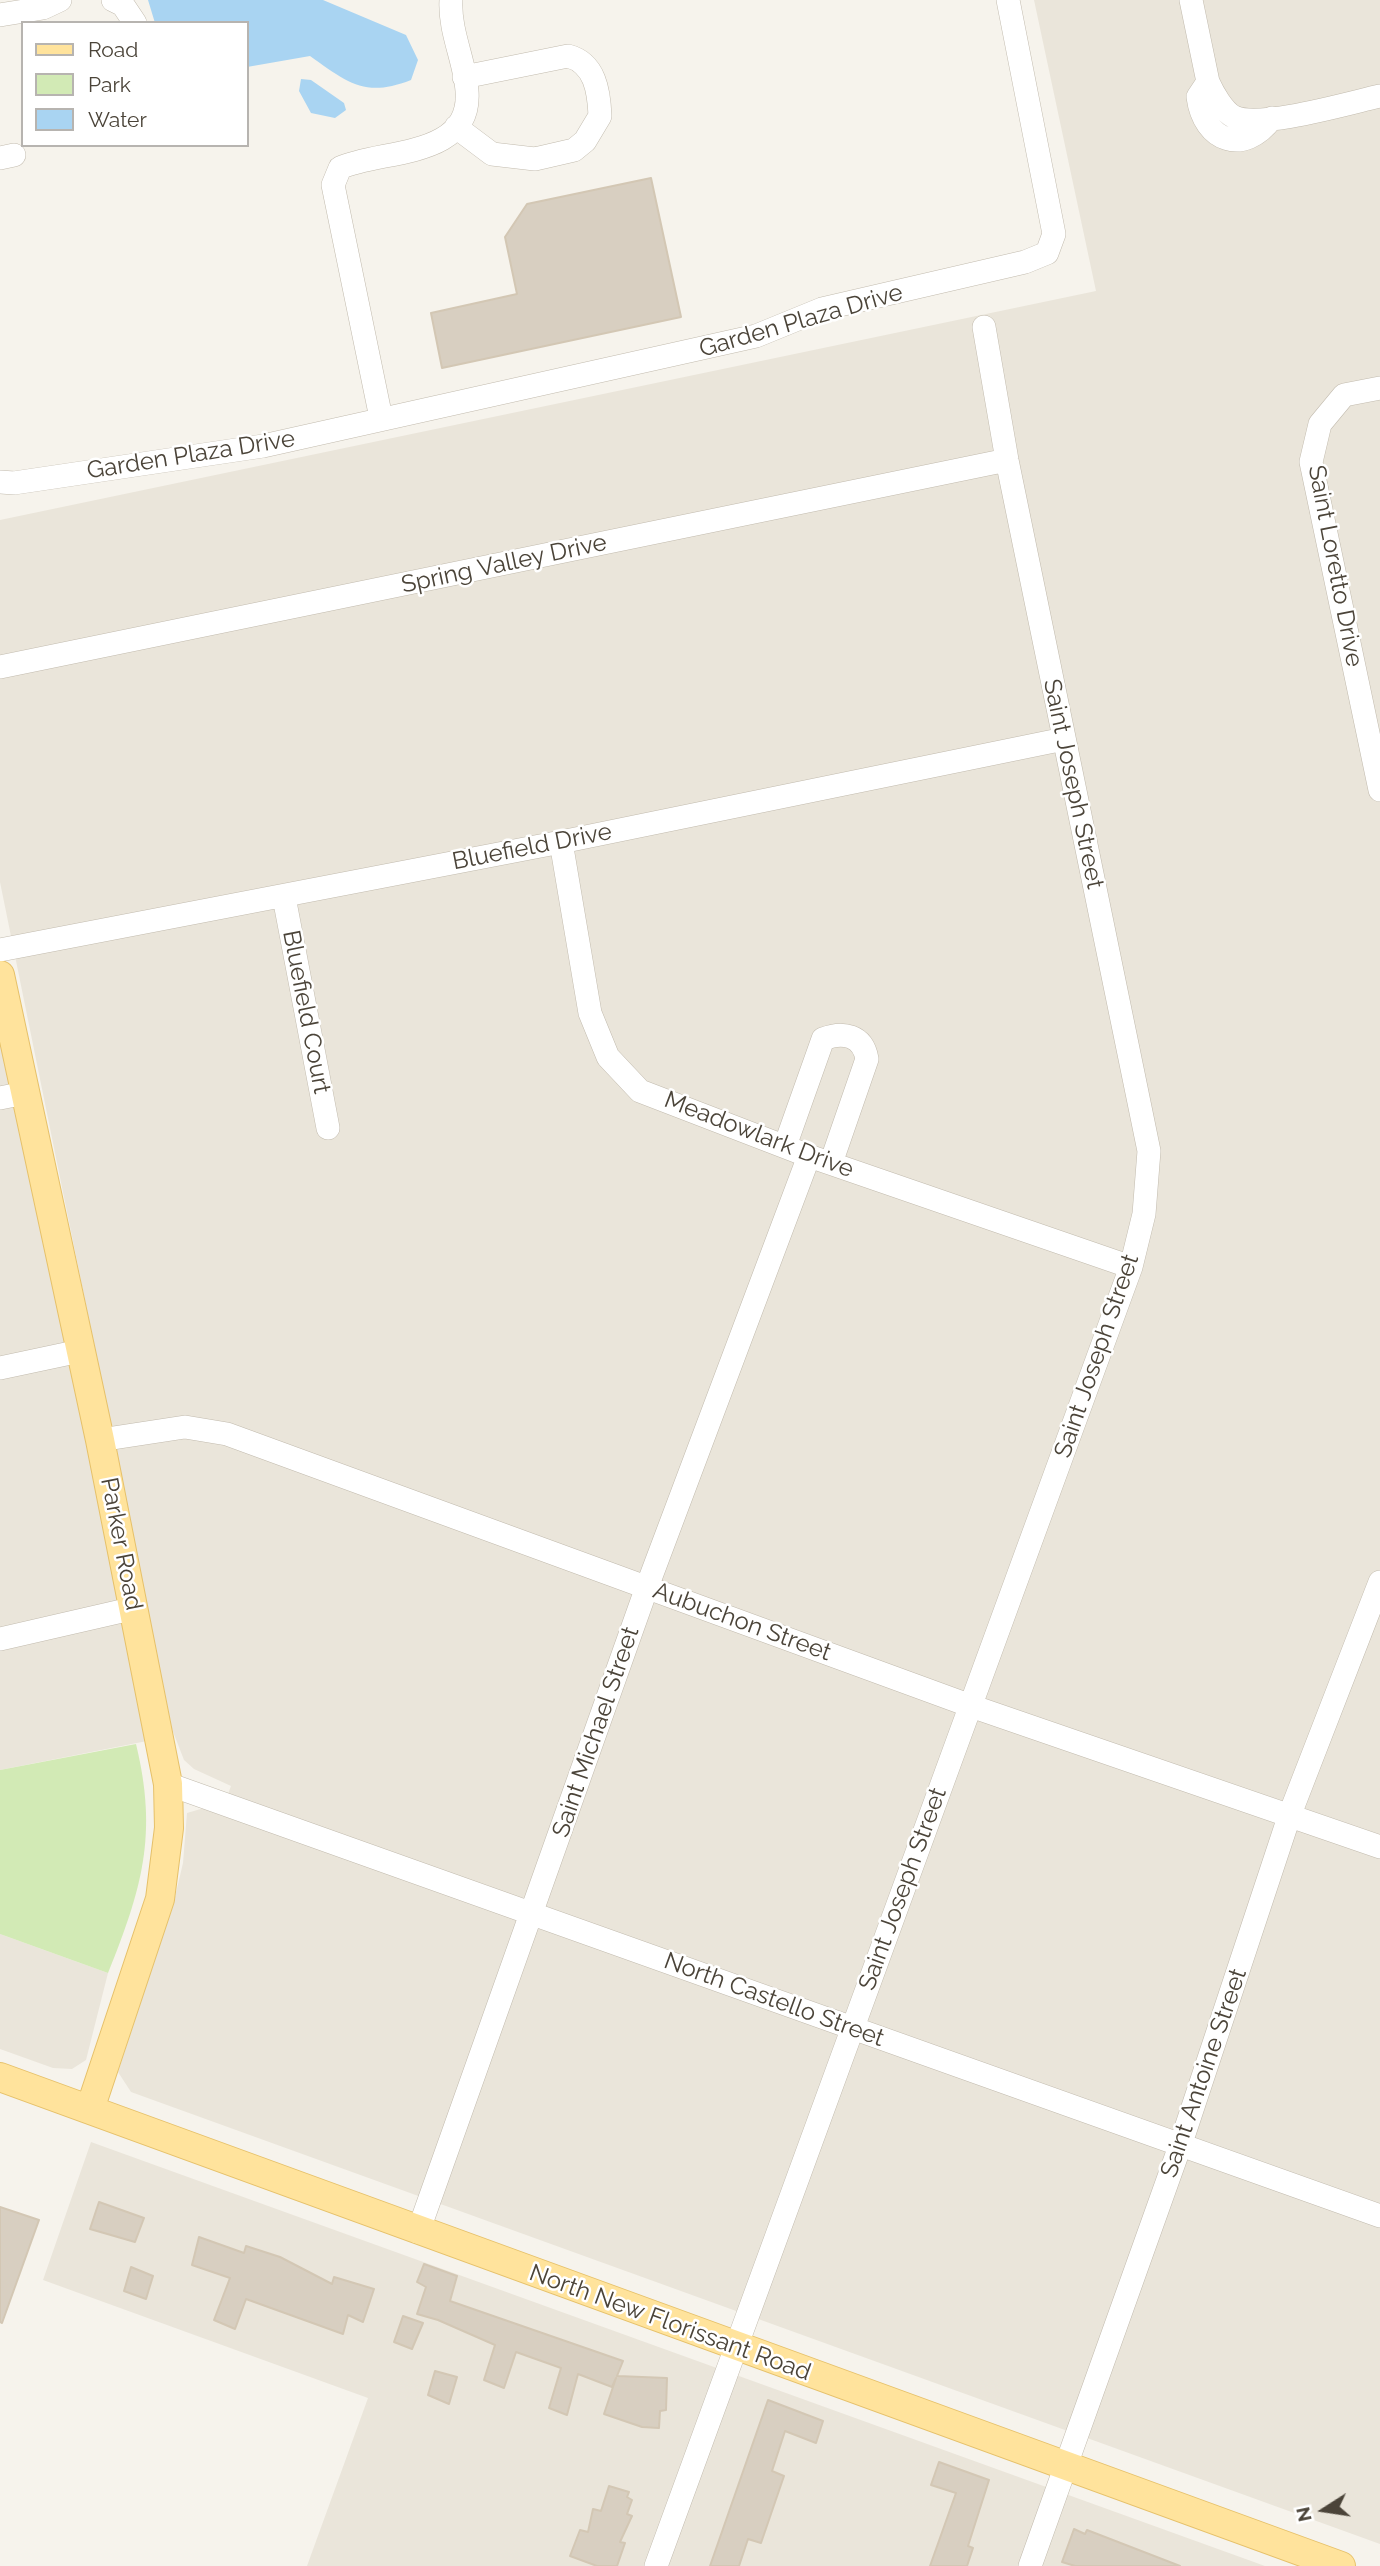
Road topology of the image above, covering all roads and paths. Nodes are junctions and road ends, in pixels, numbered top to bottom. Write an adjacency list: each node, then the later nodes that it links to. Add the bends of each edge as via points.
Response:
1 (113, 0): 7 (street, via 123,5)
2 (1008, 0): 15 (street, Garden Plaza Drive, via 1054,234 1047,253 822,309 744,339)
3 (1191, 0): 9 (street)
4 (448, 3): 8 (street)
5 (48, 8): 6 (street)
6 (0, 15)
7 (134, 21)
8 (464, 77): 12 (street, via 466,103); 12 (street, via 577,58 593,75 600,116 574,150 535,159 492,154)
9 (1208, 82): 11 (street, via 1233,116 1259,121); 11 (street, via 1198,97 1200,114 1221,138 1244,140 1262,132)
10 (1380, 96): 11 (street)
11 (1272, 118)
12 (456, 127): 15 (street, via 422,148 340,168 333,185)
13 (984, 327): 16 (street, Saint Joseph Street)
14 (1380, 388): 20 (street, Saint Loretto Drive, via 1345,395 1320,424 1311,462)
15 (381, 418): 17 (street, Garden Plaza Drive, via 263,446)
16 (1007, 460): 18 (street, Spring Valley Drive); 19 (street, Saint Joseph Street)
17 (0, 482)
18 (0, 667)
19 (1064, 739): 21 (street, Bluefield Drive); 30 (street, Saint Joseph Street, via 1149,1151 1144,1214)
20 (1380, 790)
21 (561, 842): 22 (street, Bluefield Drive); 27 (street, Meadowlark Drive, via 590,1013 608,1057 640,1091)
22 (284, 897): 23 (street, Bluefield Drive); 26 (street, Bluefield Court)
23 (0, 950)
24 (0, 975): 25 (main road, Parker Road)
25 (12, 1095): 31 (main road, Parker Road)
26 (328, 1128)
27 (785, 1146): 28 (street, Meadowlark Drive); 29 (street, via 823,1040 836,1034 853,1036 865,1048 867,1059)
28 (809, 1156): 29 (street, Meadowlark Drive); 35 (street, Saint Michael Street)
29 (831, 1163): 30 (street, Meadowlark Drive)
30 (1131, 1267): 38 (street, Saint Joseph Street)
31 (80, 1351): 32 (street); 33 (main road, Parker Road)
32 (0, 1368)
33 (100, 1440): 35 (street, Aubuchon Street, via 185,1427 227,1434); 36 (main road, Parker Road)
34 (1380, 1582): 40 (street, Saint Antoine Street)
35 (647, 1587): 38 (street, Aubuchon Street); 42 (street, Saint Michael Street)
36 (135, 1608): 37 (street); 39 (main road, Parker Road)
37 (0, 1639)
38 (971, 1706): 40 (street, Aubuchon Street); 43 (street, Saint Joseph Street)
39 (168, 1784): 42 (street, North Castello Street); 45 (main road, Parker Road, via 169,1828 160,1899)
40 (1290, 1814): 41 (street, Aubuchon Street); 46 (street, Saint Antoine Street)
41 (1380, 1847)
42 (532, 1914): 43 (street, North Castello Street); 48 (street, Saint Michael Street)
43 (851, 2028): 46 (street, North Castello Street); 49 (street, Saint Joseph Street)
44 (0, 2077): 45 (main road, North New Florissant Road)
45 (90, 2109): 48 (main road, North New Florissant Road)
46 (1180, 2146): 47 (street, North Castello Street); 50 (street, Saint Antoine Street)
47 (1380, 2216)
48 (418, 2232): 49 (main road, North New Florissant Road)
49 (734, 2346): 50 (main road, North New Florissant Road); 51 (street, Saint Joseph Street)
50 (1068, 2466): 52 (street, Saint Antoine Street); 53 (main road, North New Florissant Road)
51 (656, 2566)
52 (1030, 2566)
53 (1341, 2566)

